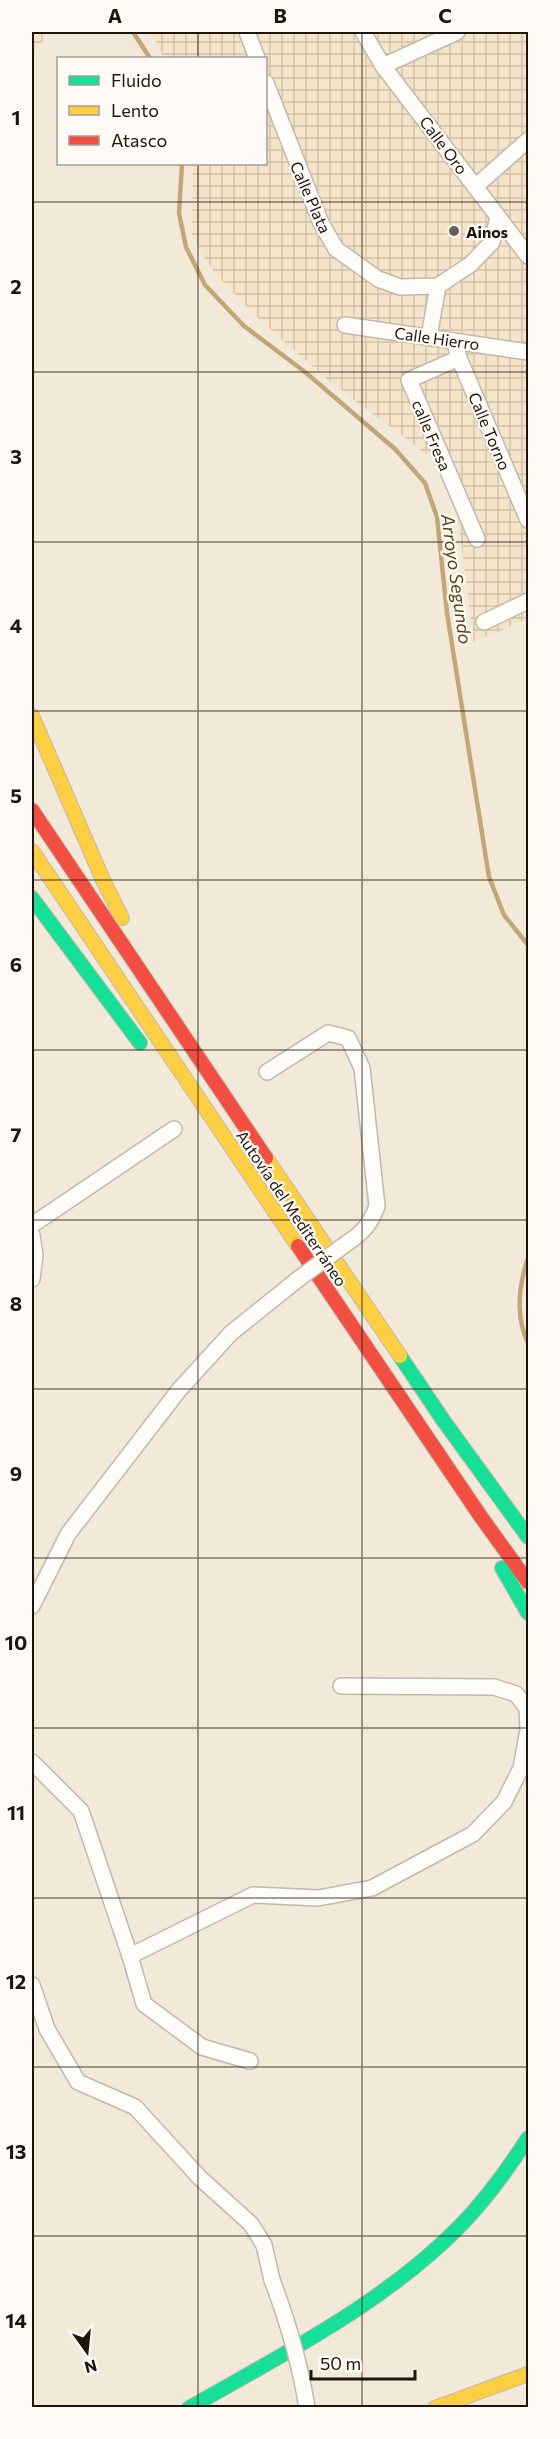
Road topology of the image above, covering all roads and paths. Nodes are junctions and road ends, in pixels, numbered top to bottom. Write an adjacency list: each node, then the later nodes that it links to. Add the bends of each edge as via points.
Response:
1 (247, 32): 4 (street)
2 (363, 32): 5 (street, Calle Oro)
3 (457, 32): 5 (street)
4 (257, 57)
5 (384, 66): 8 (street, Calle Oro)
6 (267, 86): 11 (street, Calle Plata, via 321,223 336,249 378,279 400,287)
7 (528, 140): 8 (street)
8 (475, 187): 9 (street, Calle Oro)
9 (498, 217): 10 (street, Calle Oro); 11 (street, via 492,242 471,264)
10 (528, 256)
11 (438, 286): 13 (street)
12 (345, 325): 13 (street, Calle Hierro)
13 (429, 337): 14 (street, Calle Hierro)
14 (454, 341): 15 (street, Calle Hierro); 16 (street, Calle Torno)
15 (528, 352)
16 (459, 358): 17 (street, Calle Torno); 18 (street, calle Fresa, via 409,380)
17 (528, 520)
18 (477, 539)
19 (528, 601): 20 (street)
20 (484, 622)
21 (32, 716): 27 (highway, via 123,921 205,1052)
22 (32, 810): 27 (highway, Autovía del Mediterráneo)
23 (32, 851): 30 (highway, Autovía del Mediterráneo)
24 (32, 898): 25 (highway)
25 (146, 1050)
26 (267, 1072): 37 (street, bridge, via 328,1033 348,1038 362,1068 377,1206 372,1219 362,1234 231,1333 179,1390 69,1534)
27 (218, 1085): 35 (highway, Autovía del Mediterráneo, via 443,1420)
28 (180, 1096): 30 (highway)
29 (174, 1129): 31 (street)
30 (241, 1162): 34 (highway, Autovía del Mediterráneo)
31 (32, 1225)
32 (32, 1235): 33 (street)
33 (32, 1279)
34 (481, 1517): 36 (highway, Autovía del Mediterráneo); 38 (highway, via 496,1559)
35 (528, 1537)
36 (528, 1582)
37 (32, 1606)
38 (528, 1613)
39 (342, 1686): 41 (street, via 494,1687 516,1694 527,1708 528,1730 521,1768 504,1802 473,1834 372,1888 318,1899 253,1895)
40 (32, 1762): 41 (street, via 81,1811)
41 (130, 1956): 43 (street, via 144,2004 202,2047)
42 (32, 1985): 47 (street, bridge, via 47,2028 78,2082 135,2108 200,2178 251,2224 264,2244 272,2280 289,2324)
43 (250, 2061)
44 (528, 2138): 46 (highway, via 466,2223 426,2258 335,2323)
45 (528, 2374): 48 (highway)
46 (189, 2408)
47 (307, 2408)
48 (435, 2408)

